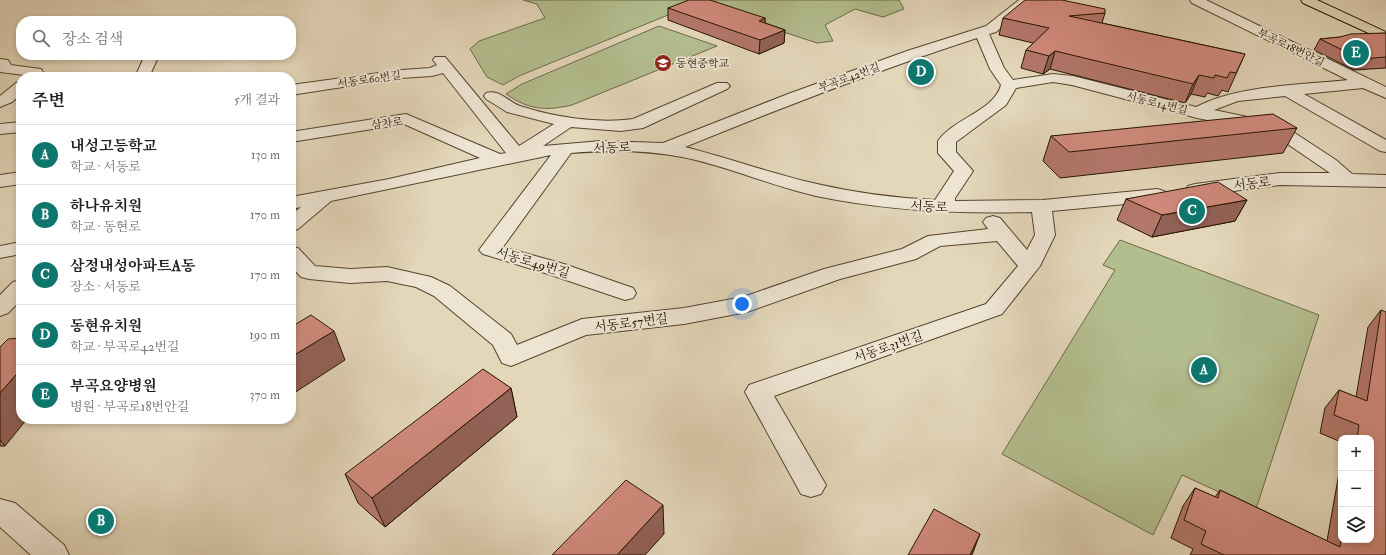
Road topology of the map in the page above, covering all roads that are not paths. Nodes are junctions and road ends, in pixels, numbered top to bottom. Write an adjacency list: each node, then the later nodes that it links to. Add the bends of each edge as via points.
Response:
1 (1027, 0): 4 (street, 부곡로42번길, via 991,29)
2 (1196, 0): 10 (street, 부곡로18번안길)
3 (1307, 0): 5 (main road)
4 (982, 33): 11 (street, via 997,69); 25 (street, 부곡로42번길, via 912,54 808,91)
5 (1386, 36)
6 (150, 60): 9 (street)
7 (0, 63): 8 (street, via 3,63 4,69)
8 (36, 72)
9 (144, 72)
10 (1366, 83): 15 (street, 서동로14번길); 16 (street, 부곡로18번안길)
11 (1009, 85): 19 (street, 서동로14번길, via 1053,78); 37 (street, via 1008,93 997,107 974,119 947,141 947,152 964,171 945,198)
12 (722, 86): 20 (street, via 637,124 621,126)
13 (296, 89): 27 (street, 서동로60번길, via 400,74 432,72 443,63)
14 (16, 90): 18 (street)
15 (1288, 92): 19 (street, 서동로14번길, via 1236,97); 24 (street)
16 (1386, 93)
17 (492, 96): 20 (street, via 513,109)
18 (0, 102)
19 (1198, 113): 30 (street, via 1281,131 1330,164)
20 (568, 122): 27 (street)
21 (16, 128): 22 (street)
22 (0, 130)
23 (296, 136): 28 (street, 삼차로, via 406,119)
24 (1386, 147)
25 (667, 148): 26 (street, 서동로, via 630,146); 37 (street, 서동로, via 838,195)
26 (565, 149): 27 (street, 서동로); 45 (street, 서동로49번길, via 490,250)
27 (518, 155): 28 (street, 서동로)
28 (499, 160): 33 (street, 서동로, via 420,179)
29 (16, 179): 31 (street)
30 (1347, 179): 32 (street, 서동로); 35 (street, 서동로, via 1280,179 1097,203)
31 (0, 181)
32 (1386, 181)
33 (325, 197): 34 (street, 서동로); 38 (street)
34 (296, 202)
35 (1040, 205): 36 (street, 서동로); 43 (street, via 1044,215 1045,235)
36 (982, 206): 37 (street, 서동로); 39 (street)
37 (945, 207)
38 (296, 221)
39 (1003, 234): 42 (street, 서동로57번길, via 935,240 908,254 832,274 747,304 684,316 582,327 511,357 502,340 442,291 423,282 388,274 350,276 309,272); 43 (street)
40 (16, 249): 41 (street)
41 (0, 252)
42 (296, 258)
43 (1029, 266): 47 (street, 서동로31번길, via 994,309 758,392)
44 (16, 292): 46 (street)
45 (625, 292)
46 (0, 308)
47 (811, 484)
48 (0, 512): 49 (street, via 4,512)
49 (53, 555)

